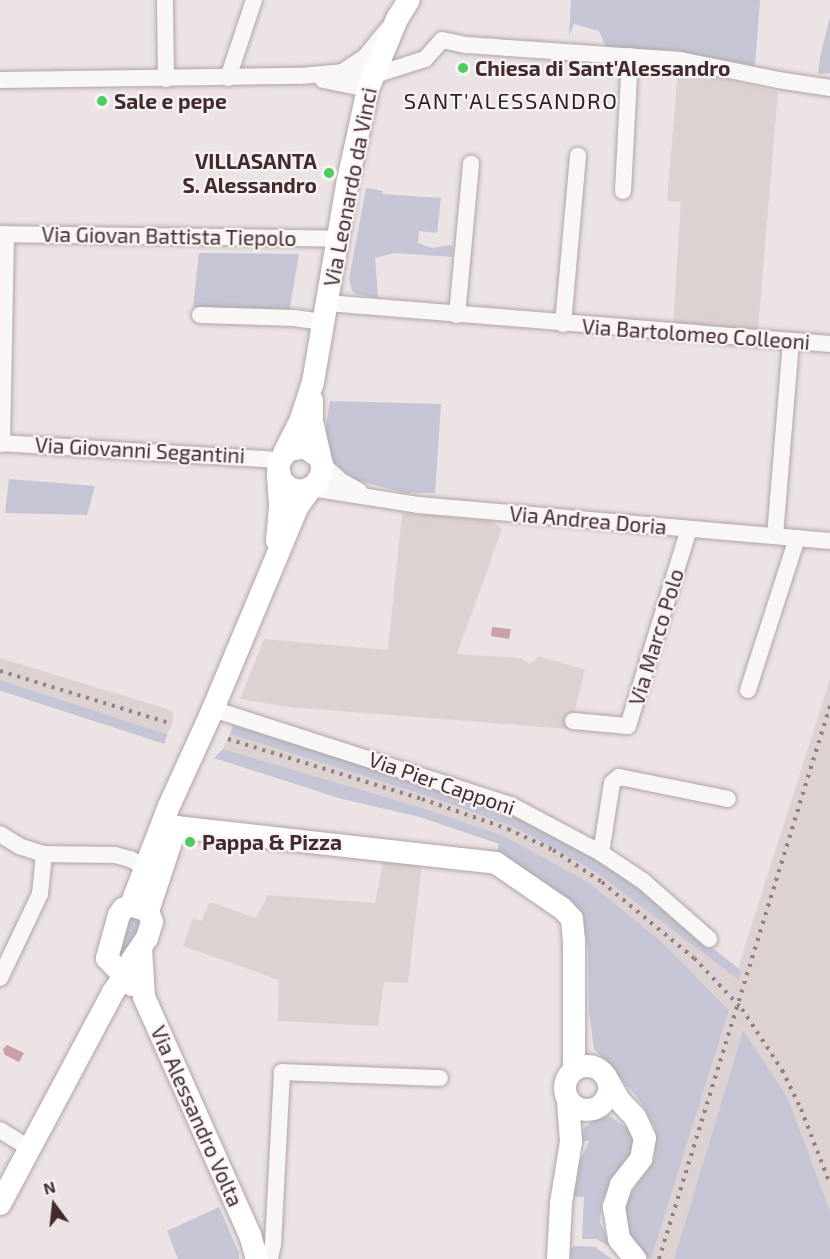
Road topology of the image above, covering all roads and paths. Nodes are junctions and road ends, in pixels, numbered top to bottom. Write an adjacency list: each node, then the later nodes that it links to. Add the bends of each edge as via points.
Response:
1 (165, 0): 9 (street)
2 (254, 0): 8 (street)
3 (409, 0): 4 (main road, Via Leonardo da Vinci)
4 (397, 19): 6 (street, via 365,57); 11 (main road, Via Leonardo da Vinci)
5 (630, 56): 11 (street, via 442,40 425,59); 12 (street, via 680,60); 15 (street)
6 (344, 71): 7 (street); 11 (street)
7 (302, 76): 8 (street); 11 (street)
8 (228, 78): 9 (street)
9 (166, 79): 10 (street)
10 (0, 80)
11 (370, 83): 17 (main road, Via Leonardo da Vinci, via 358,126)
12 (830, 88)
13 (578, 156): 21 (street, Via Bartolomeo Colleoni)
14 (471, 164): 20 (street)
15 (623, 191)
16 (3, 234): 17 (street, Via Giovan Battista Tiepolo); 25 (street)
17 (338, 239): 18 (main road, Via Leonardo da Vinci)
18 (325, 312): 19 (street, Via Bartolomeo Colleoni, via 294,318); 20 (street, Via Bartolomeo Colleoni); 24 (main road, Via Leonardo da Vinci)
19 (200, 315)
20 (457, 315): 21 (street, Via Bartolomeo Colleoni)
21 (563, 324): 22 (street, Via Bartolomeo Colleoni)
22 (791, 341): 23 (street, Via Bartolomeo Colleoni); 31 (street)
23 (830, 344)
24 (313, 382): 26 (main road, Via Leonardo da Vinci, via 312,421); 27 (main road, Via Leonardo da Vinci, via 300,422)
25 (1, 443): 27 (street, Via Giovanni Segantini)
26 (320, 461): 27 (main road, via 304,447 293,447); 28 (main road, via 320,479); 29 (street, Via Andrea Doria, via 340,481)
27 (280, 462): 28 (main road, via 283,483 292,490); 34 (main road, Via Leonardo da Vinci, via 279,524)
28 (311, 488): 29 (street, Via Andrea Doria); 34 (main road, Via Leonardo da Vinci, via 301,499)
29 (379, 500): 30 (street, Via Andrea Doria)
30 (689, 529): 31 (street, Via Andrea Doria); 37 (street, Via Marco Polo, via 628,726)
31 (776, 536): 32 (street, Via Andrea Doria)
32 (797, 538): 33 (street, Via Andrea Doria); 35 (street)
33 (830, 541)
34 (265, 585): 36 (main road, Via Leonardo da Vinci)
35 (748, 690)
36 (212, 712): 39 (main road, Via Leonardo da Vinci); 41 (street, Via Pier Capponi, via 491,796); 43 (main road, Via Leonardo da Vinci)
37 (573, 721)
38 (728, 800): 41 (street, via 619,777 612,783)
39 (176, 827): 43 (main road, Via Leonardo da Vinci); 51 (main road, via 484,860 503,868 572,919)
40 (0, 834): 42 (street, via 19,846)
41 (601, 853): 45 (street, Via Pier Capponi, via 643,881)
42 (44, 854): 43 (street, via 115,855); 47 (street, via 40,894)
43 (152, 870): 44 (main road, Via Leonardo da Vinci)
44 (140, 908): 46 (main road, via 152,917); 48 (main road, via 123,909 119,915)
45 (709, 939)
46 (141, 948): 48 (main road); 50 (main road, Via Alessandro Volta)
47 (4, 960): 49 (street)
48 (119, 968): 50 (main road, Via Alessandro Volta); 59 (main road, via 86,1043)
49 (0, 978)
50 (144, 997): 62 (main road, Via Alessandro Volta)
51 (574, 1070): 53 (main road, via 593,1067); 54 (main road, via 564,1086)
52 (440, 1078): 61 (street, via 282,1072)
53 (607, 1079): 55 (main road); 56 (main road, via 607,1097)
54 (568, 1100): 56 (main road, via 576,1108); 58 (main road)
55 (627, 1108): 56 (main road); 66 (main road, via 642,1128 646,1144 641,1159 617,1195 614,1218 619,1239)
56 (593, 1109): 58 (main road)
57 (0, 1130): 59 (street)
58 (571, 1142): 65 (main road, via 561,1203)
59 (31, 1149): 60 (main road)
60 (0, 1204)
61 (275, 1218): 62 (street); 64 (street)
62 (249, 1232): 63 (main road, Via Alessandro Volta); 64 (main road, Via Alessandro Volta)
63 (257, 1259)
64 (269, 1259)
65 (558, 1259)
66 (635, 1259)

